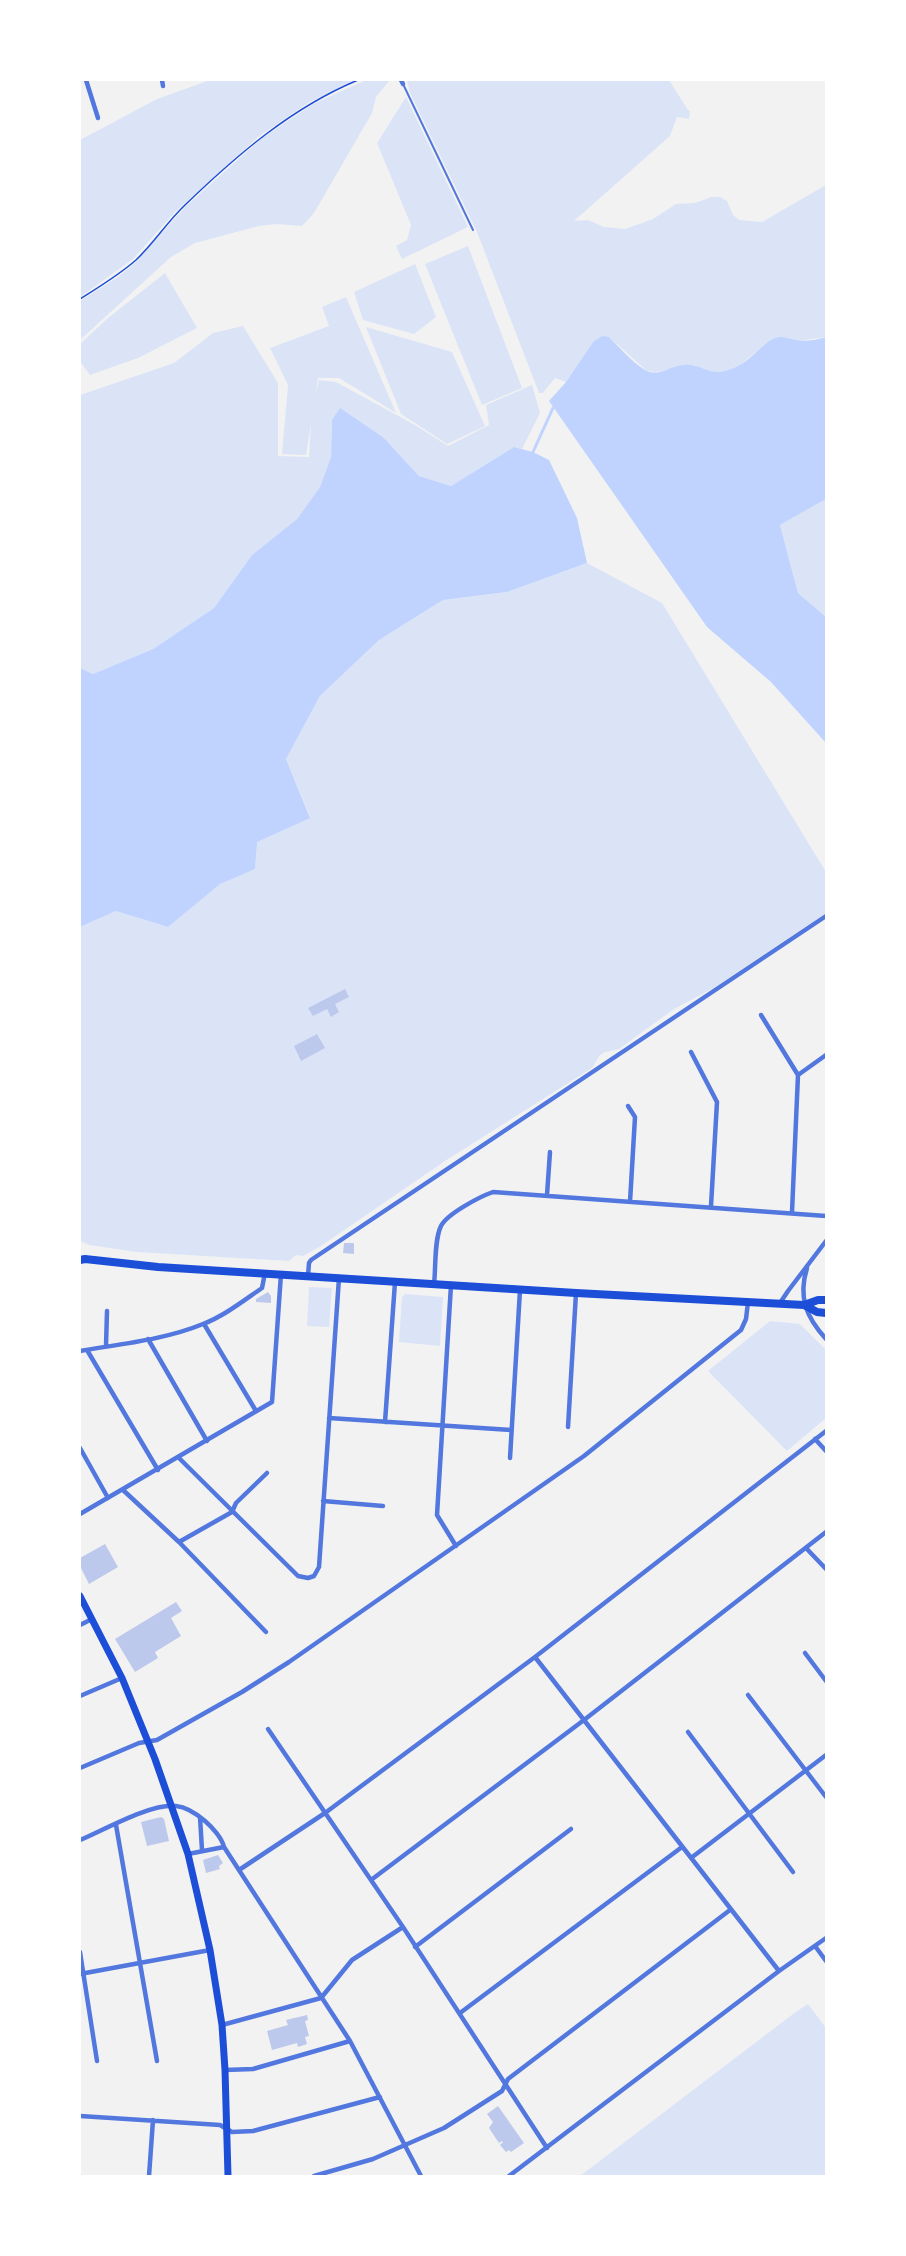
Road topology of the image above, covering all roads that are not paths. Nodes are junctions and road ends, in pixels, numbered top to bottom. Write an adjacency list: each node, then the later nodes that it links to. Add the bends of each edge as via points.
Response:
1 (86, 80): 5 (street)
2 (162, 80): 4 (street)
3 (402, 82): 6 (lane)
4 (164, 86)
5 (98, 118)
6 (473, 230)
7 (826, 916): 24 (street, via 311,1260)
8 (761, 1015): 11 (street)
9 (691, 1052): 16 (street, via 717,1102)
10 (826, 1055): 11 (street)
11 (798, 1075): 17 (street)
12 (628, 1106): 15 (street, via 635,1117)
13 (550, 1152): 14 (street)
14 (547, 1195): 15 (street); 27 (street, via 493,1192 450,1216 439,1232)
15 (630, 1202): 16 (street)
16 (711, 1206): 17 (street)
17 (792, 1212): 18 (street)
18 (826, 1215)
19 (826, 1241): 21 (street)
20 (81, 1258): 22 (highway)
21 (807, 1268): 33 (street); 34 (street, via 802,1283)
22 (265, 1273): 23 (highway); 37 (street, via 262,1288)
23 (282, 1274): 24 (highway); 43 (street, via 272,1402)
24 (308, 1276): 25 (highway)
25 (339, 1278): 26 (highway); 44 (street)
26 (395, 1282): 27 (highway); 45 (street)
27 (434, 1284): 28 (highway)
28 (451, 1285): 29 (highway); 46 (street)
29 (520, 1290): 30 (highway); 48 (street)
30 (576, 1293): 32 (highway); 47 (street)
31 (826, 1300): 34 (highway)
32 (748, 1302): 33 (highway); 66 (street, via 741,1330 584,1456)
33 (780, 1304): 34 (highway)
34 (804, 1305): 36 (highway); 39 (street)
35 (107, 1311): 40 (street)
36 (826, 1313)
37 (204, 1324): 38 (street); 43 (street)
38 (148, 1339): 40 (street); 51 (street)
39 (826, 1339)
40 (106, 1346): 41 (street)
41 (87, 1350): 42 (street); 56 (street)
42 (80, 1351)
43 (256, 1411): 51 (street)
44 (329, 1418): 45 (street); 60 (street)
45 (385, 1422): 46 (street)
46 (442, 1426): 48 (street); 66 (street, via 437,1515)
47 (568, 1427)
48 (511, 1430): 55 (street)
49 (826, 1431): 50 (street)
50 (816, 1439): 53 (street); 74 (street)
51 (207, 1441): 54 (street)
52 (80, 1448): 59 (street)
53 (826, 1451)
54 (178, 1457): 56 (street); 62 (street)
55 (510, 1458)
56 (158, 1470): 58 (street)
57 (267, 1473): 62 (street, via 236,1503)
58 (123, 1490): 59 (street); 65 (street)
59 (108, 1498): 63 (street)
60 (323, 1501): 61 (street); 62 (street, via 319,1567 312,1577 304,1579)
61 (383, 1506)
62 (232, 1512): 65 (street)
63 (80, 1514)
64 (826, 1532): 67 (street)
65 (179, 1542): 72 (street)
66 (456, 1546): 82 (street, via 242,1692 157,1740)
67 (806, 1548): 68 (street); 79 (street)
68 (826, 1569)
69 (80, 1596): 70 (main road)
70 (92, 1619): 71 (street); 75 (main road)
71 (80, 1625)
72 (266, 1632)
73 (805, 1653): 76 (street)
74 (535, 1657): 79 (street); 88 (street)
75 (122, 1678): 78 (street); 82 (main road)
76 (826, 1681)
77 (748, 1695): 85 (street)
78 (80, 1696)
79 (584, 1720): 95 (street); 101 (street)
80 (268, 1730): 88 (street)
81 (688, 1732): 89 (street)
82 (147, 1741): 84 (street); 87 (main road)
83 (826, 1755): 85 (street)
84 (80, 1768)
85 (806, 1771): 86 (street); 89 (street)
86 (826, 1797)
87 (172, 1806): 90 (street); 91 (street, via 152,1809); 97 (main road)
88 (326, 1813): 99 (street); 101 (street)
89 (751, 1814): 98 (street); 100 (street)
90 (200, 1817): 94 (street); 96 (street)
91 (116, 1825): 93 (street); 110 (street)
92 (571, 1829): 106 (street)
93 (80, 1840)
94 (224, 1847): 96 (street); 99 (street)
95 (682, 1847): 98 (street); 114 (street)
96 (202, 1851): 97 (street)
97 (188, 1854): 107 (main road)
98 (691, 1858): 102 (street)
99 (239, 1870): 113 (street)
100 (793, 1872)
101 (371, 1880): 103 (street)
102 (730, 1910): 111 (street); 120 (street)
103 (403, 1927): 106 (street); 113 (street, via 352,1960)
104 (826, 1938): 105 (street)
105 (815, 1946): 109 (street); 111 (street)
106 (415, 1947): 114 (street)
107 (210, 1950): 110 (street); 115 (main road)
108 (80, 1952): 112 (street)
109 (826, 1961)
110 (140, 1963): 112 (street); 118 (street)
111 (779, 1971): 126 (street)
112 (81, 1973): 117 (street)
113 (321, 1998): 115 (street); 116 (street)
114 (460, 2013): 120 (street)
115 (222, 2025): 119 (main road)
116 (350, 2041): 119 (street, via 253,2069); 121 (street)
117 (97, 2061)
118 (157, 2061)
119 (225, 2070): 124 (main road)
120 (505, 2084): 125 (street, via 502,2091 459,2120); 126 (street)
121 (380, 2097): 124 (street, via 253,2131); 125 (street)
122 (80, 2116): 123 (street)
123 (153, 2120): 124 (street, via 220,2125); 127 (street)
124 (227, 2130): 128 (main road)
125 (406, 2145): 129 (street); 130 (street)
126 (547, 2148): 131 (street)
127 (149, 2176)
128 (228, 2176)
129 (314, 2176)
130 (421, 2176)
131 (509, 2176)

